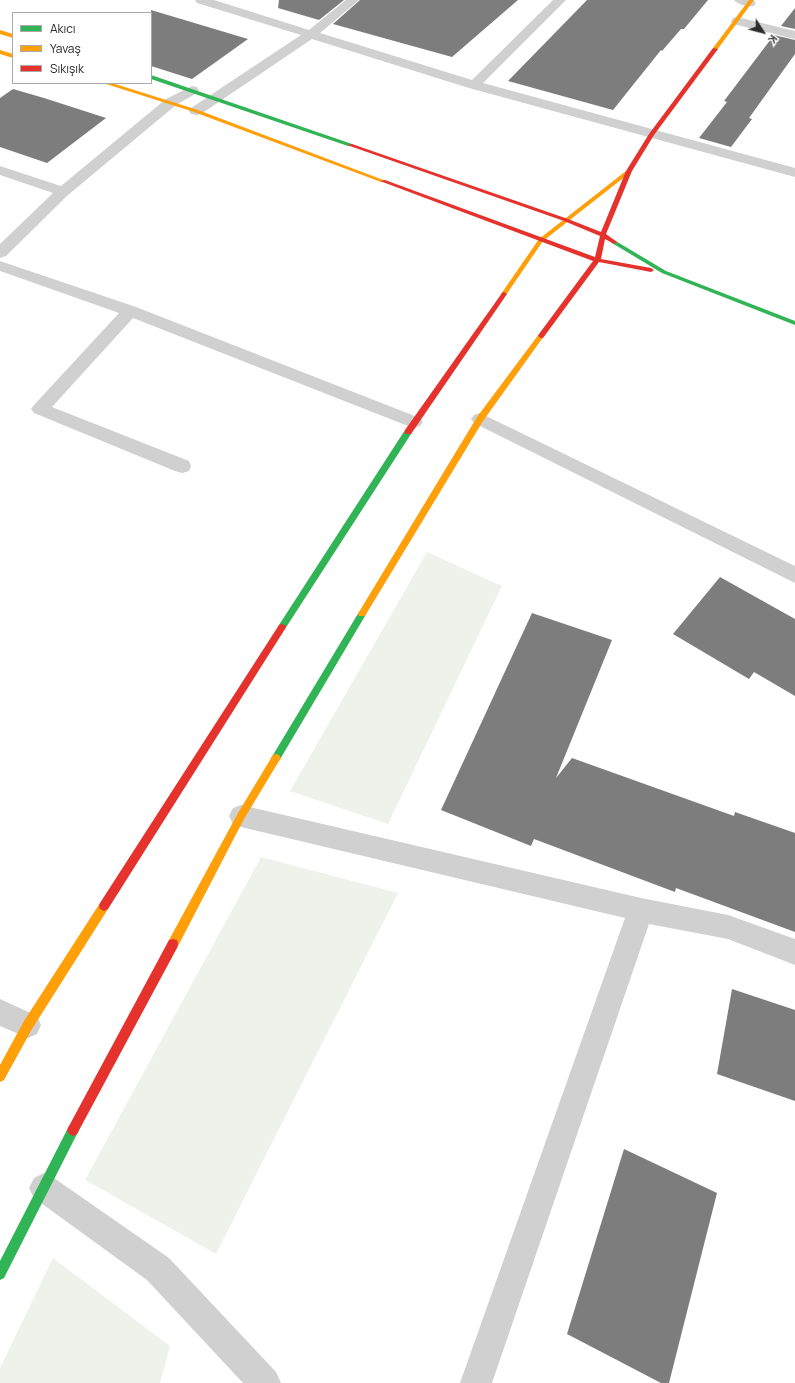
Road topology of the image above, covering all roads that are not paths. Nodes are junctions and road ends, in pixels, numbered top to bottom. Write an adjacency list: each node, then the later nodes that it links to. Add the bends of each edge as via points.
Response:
1 (201, 0): 7 (street)
2 (353, 0): 7 (street)
3 (560, 0): 14 (street)
4 (748, 1): 5 (main road)
5 (738, 21): 8 (street); 19 (main road)
6 (0, 32): 9 (main road)
7 (311, 34): 14 (street); 16 (street)
8 (795, 35)
9 (12, 36)
10 (0, 52): 11 (main road)
11 (12, 56)
12 (152, 77): 15 (main road)
13 (109, 84): 17 (main road)
14 (474, 85): 19 (street)
15 (192, 90): 16 (main road); 17 (street)
16 (216, 98): 18 (street); 24 (main road)
17 (171, 102): 18 (main road); 23 (street)
18 (196, 111): 26 (main road)
19 (651, 135): 21 (main road); 22 (street)
20 (0, 170): 23 (street)
21 (629, 171): 24 (main road); 25 (main road)
22 (795, 174)
23 (63, 192): 27 (street)
24 (566, 220): 25 (main road); 26 (main road)
25 (603, 235): 28 (main road); 30 (main road)
26 (541, 240): 28 (main road); 34 (main road)
27 (0, 253)
28 (597, 260): 30 (main road); 33 (main road)
29 (0, 266): 31 (street)
30 (664, 272): 32 (main road)
31 (130, 311): 34 (street); 35 (street, via 40,409)
32 (795, 323)
33 (480, 419): 36 (street); 37 (main road)
34 (414, 422): 41 (main road)
35 (182, 466)
36 (795, 575)
37 (241, 816): 38 (street); 43 (main road)
38 (641, 910): 39 (street, via 728,928); 46 (street)
39 (795, 952)
40 (0, 1012): 41 (street)
41 (28, 1025): 42 (main road)
42 (0, 1076)
43 (44, 1188): 44 (main road); 45 (street, via 158,1269)
44 (0, 1274)
45 (265, 1383)
46 (476, 1383)

